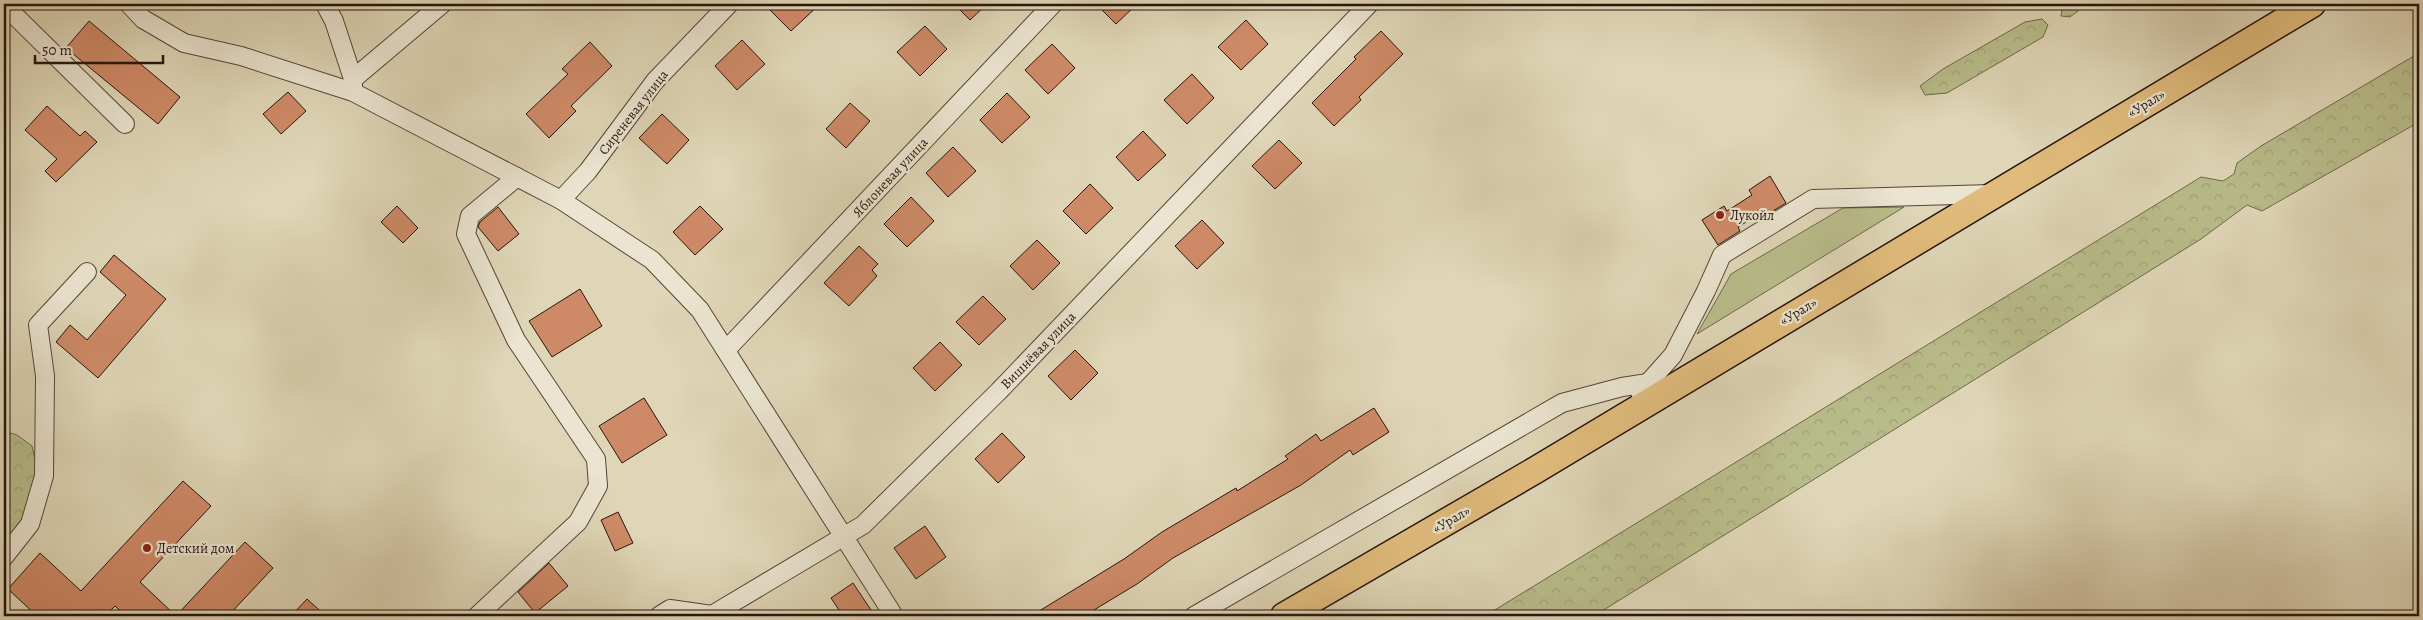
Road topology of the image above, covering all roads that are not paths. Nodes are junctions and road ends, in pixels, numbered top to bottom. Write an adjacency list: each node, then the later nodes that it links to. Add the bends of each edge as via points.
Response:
1 (128, 4): 9 (street, via 143,19 184,43)
2 (325, 4): 9 (street, via 334,20)
3 (442, 4): 9 (street)
4 (729, 4): 13 (street, Сиреневая улица, via 655,81 588,172)
5 (1053, 4): 15 (street, Яблоневая улица)
6 (1369, 4): 18 (street, Вишнёвая улица, via 999,391 863,525)
7 (4, 5): 10 (street)
8 (2308, 5): 12 (highway, «Урал»)
9 (353, 85): 11 (street)
10 (125, 124)
11 (517, 177): 13 (street); 20 (street, via 470,216 466,234 516,340 596,459 598,486 578,522)
12 (1992, 194): 16 (street, via 1813,199 1722,255 1672,355); 17 (highway, «Урал»)
13 (561, 200): 15 (street, via 652,260 700,310)
14 (87, 272): 19 (street, via 38,325 45,376 44,476 30,524)
15 (726, 350): 18 (street)
16 (1648, 383): 17 (street); 23 (street, via 1562,403)
17 (1605, 427): 24 (highway, «Урал»)
18 (846, 537): 21 (street, Вишнёвая улица, via 712,615 670,609); 22 (street)
19 (4, 557)
20 (477, 616)
21 (659, 616)
22 (894, 616)
23 (1194, 616)
24 (1284, 616)

